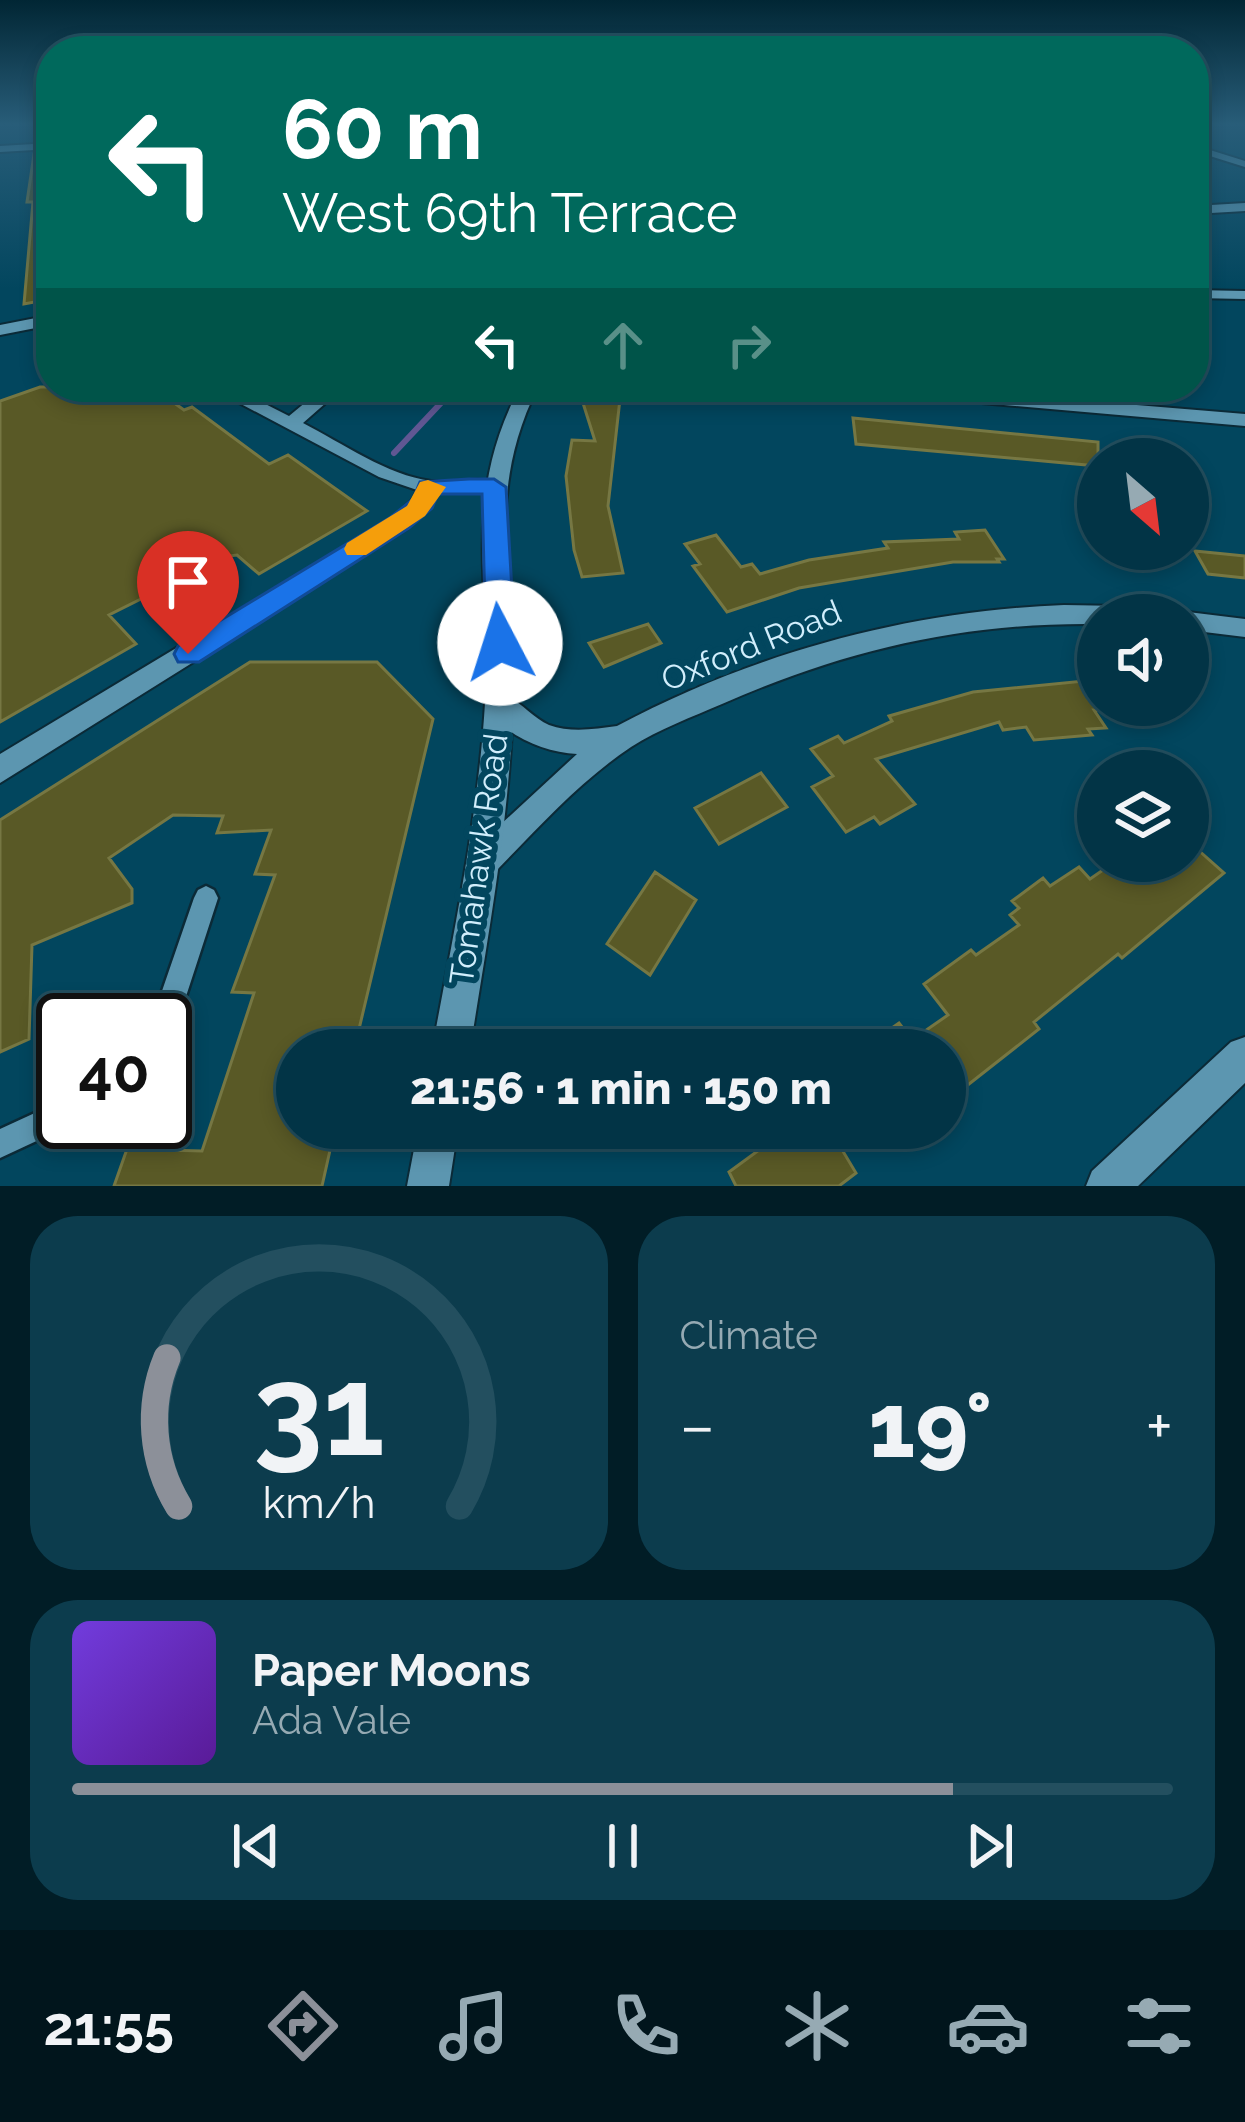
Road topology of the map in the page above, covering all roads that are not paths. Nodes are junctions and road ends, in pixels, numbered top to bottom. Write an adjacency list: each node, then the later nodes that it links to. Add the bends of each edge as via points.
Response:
1 (1245, 207): 2 (street)
2 (1209, 209)
3 (1209, 294): 4 (street)
4 (1245, 295)
5 (36, 323): 6 (street)
6 (0, 330)
7 (247, 402): 12 (street)
8 (317, 402): 12 (street)
9 (519, 402): 13 (street, Tomahawk Road)
10 (1033, 402): 11 (street)
11 (1245, 420)
12 (290, 424): 14 (street)
13 (494, 487): 14 (street); 18 (street, Tomahawk Road)
14 (428, 488): 20 (street, via 400,523)
15 (1077, 616): 19 (street, Oxford Road, via 959,619 883,632 782,664)
16 (1209, 624): 17 (street)
17 (1245, 628)
18 (499, 704): 19 (street, Oxford Road, via 550,740); 21 (street, Tomahawk Road)
19 (626, 736): 21 (street, Oxford Road, via 584,765)
20 (0, 770)
21 (484, 862): 24 (street, Tomahawk Road)
22 (206, 898): 23 (lane)
23 (174, 993)
24 (455, 1029)
25 (1245, 1055): 30 (street)
26 (36, 1127): 27 (lane)
27 (0, 1144)
28 (434, 1149): 29 (street)
29 (428, 1186)
30 (1107, 1186)

